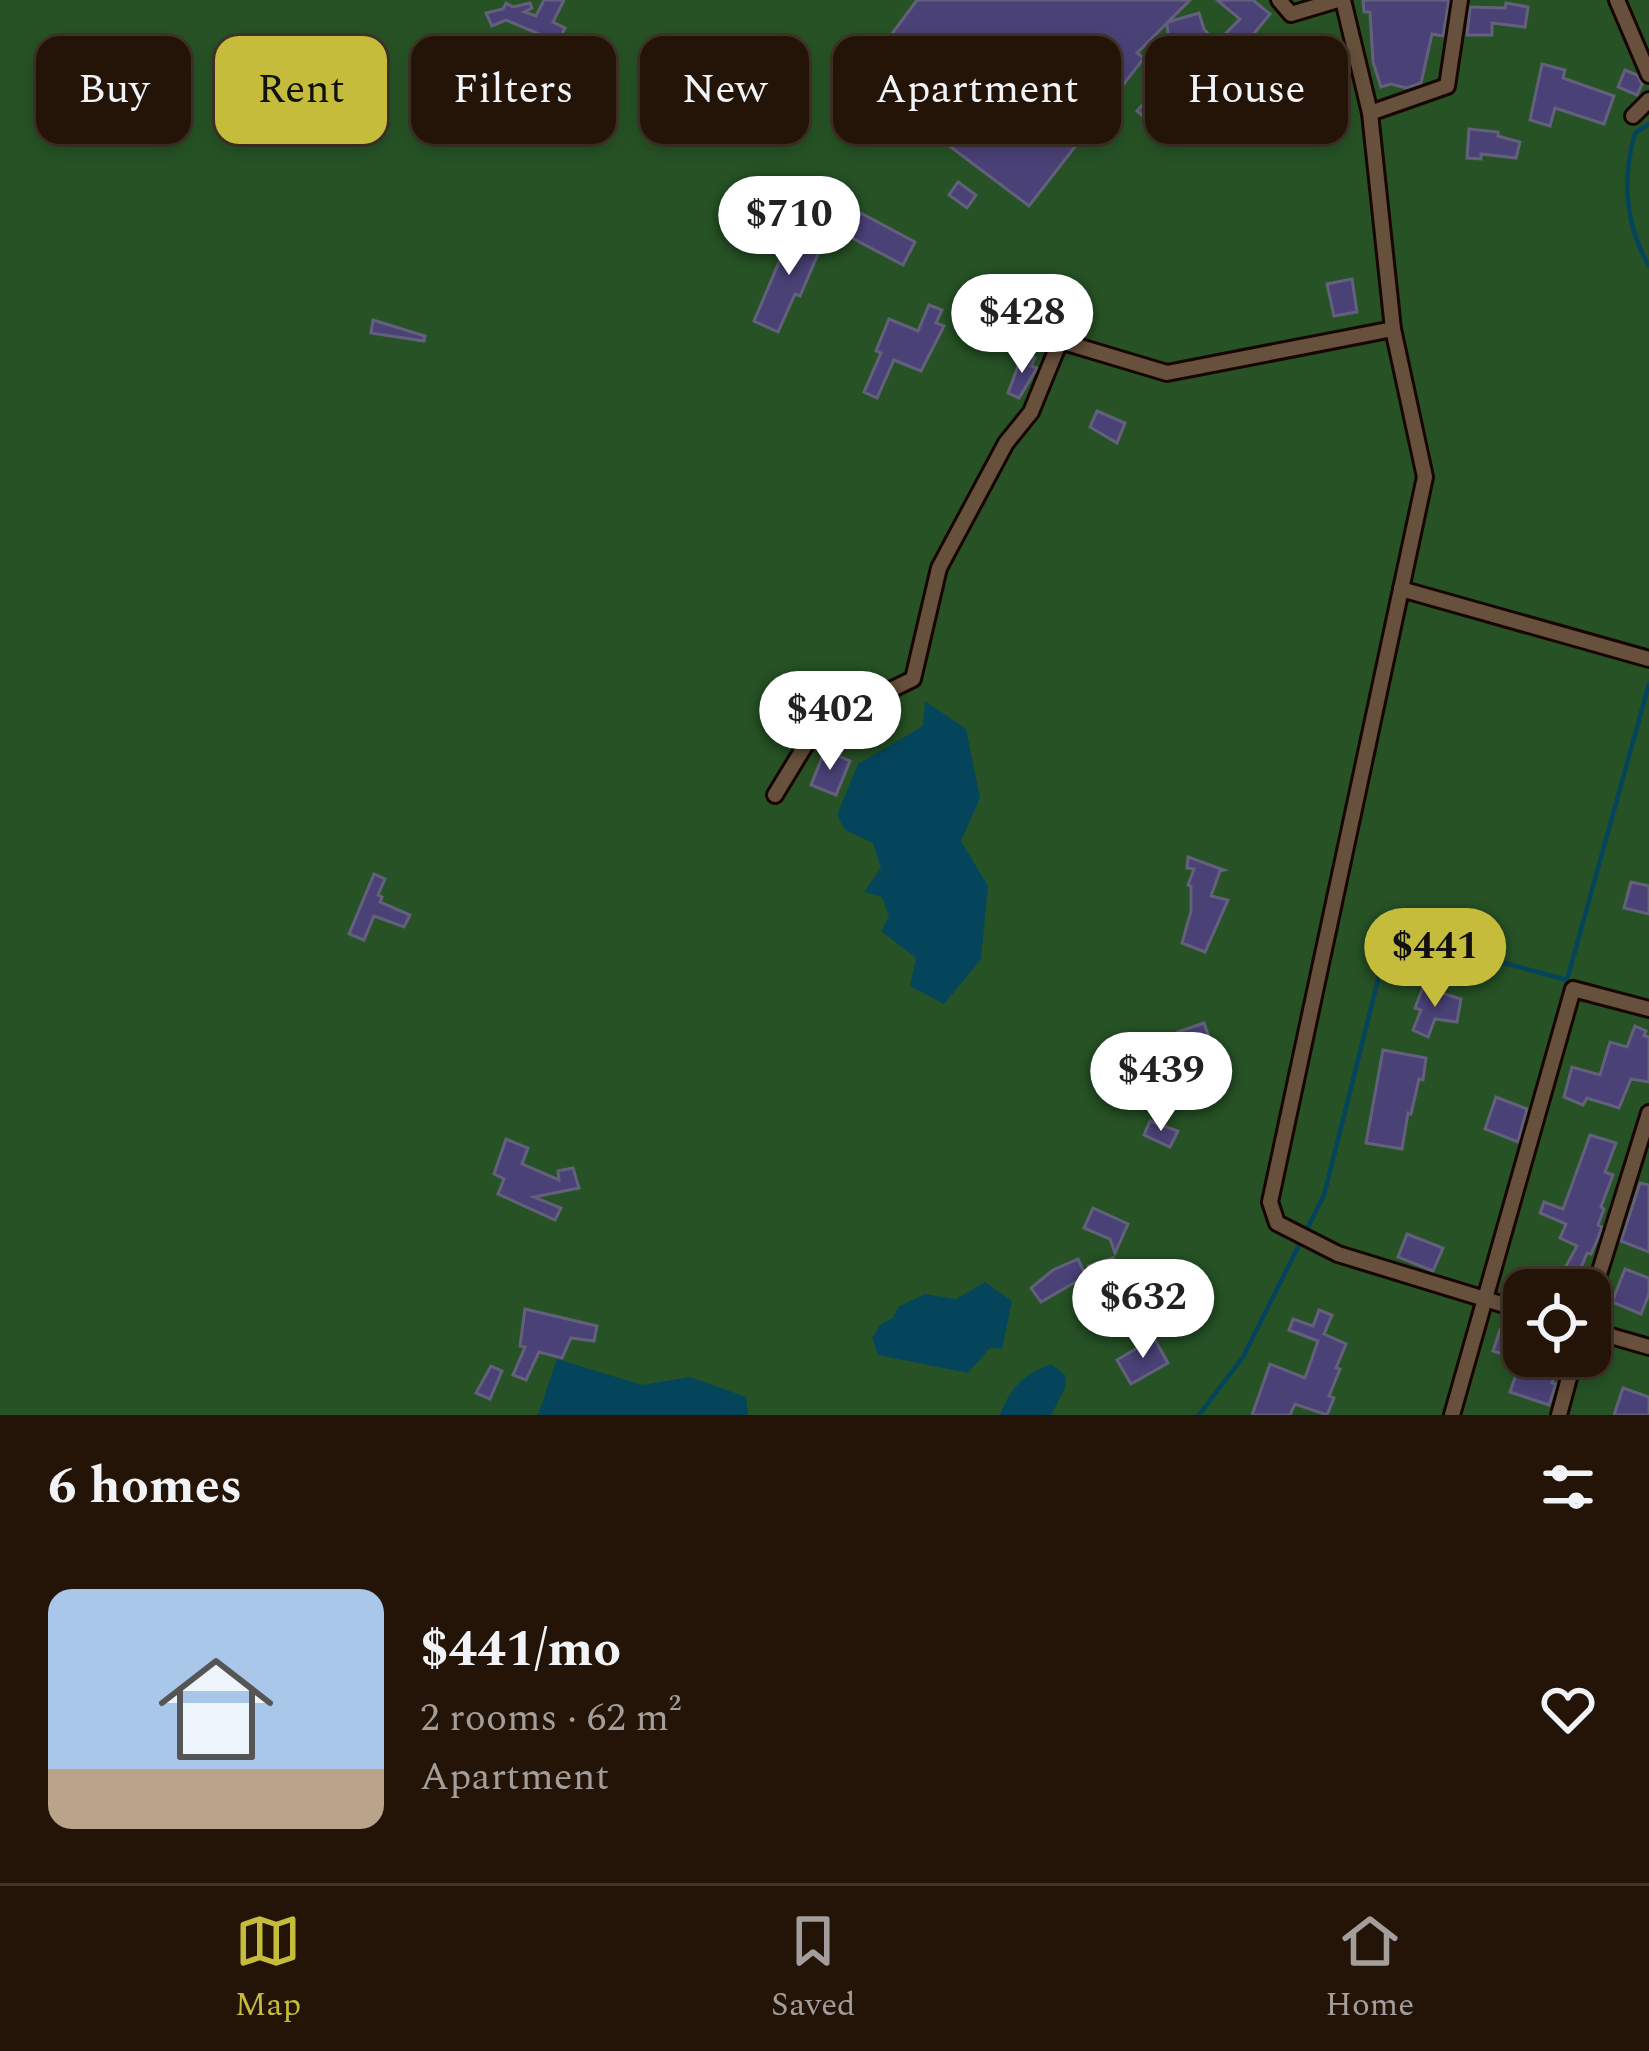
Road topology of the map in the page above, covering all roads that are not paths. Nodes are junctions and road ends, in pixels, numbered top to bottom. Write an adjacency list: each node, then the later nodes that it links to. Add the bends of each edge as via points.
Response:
1 (1279, 0): 2 (street, via 1291,14)
2 (1341, 0): 7 (street)
3 (1460, 0): 7 (street, via 1448,86)
4 (1617, 0): 5 (street)
5 (1649, 75)
6 (1649, 100): 8 (street)
7 (1370, 113): 9 (street)
8 (1633, 116)
9 (1393, 328): 10 (street, via 1424,477); 12 (street, via 1167,373 1060,341 1031,412 939,568 914,679 817,726)
10 (1401, 589): 11 (street); 16 (street, via 1270,1202 1277,1223 1338,1254)
11 (1649, 659)
12 (775, 795)
13 (1649, 1009): 16 (street, via 1573,989)
14 (1649, 1113): 15 (street)
15 (1601, 1269)
16 (1485, 1300): 17 (street); 21 (street)
17 (1503, 1305)
18 (1611, 1336): 19 (street)
19 (1649, 1347)
20 (1569, 1377): 22 (street)
21 (1452, 1415)
22 (1559, 1415)

